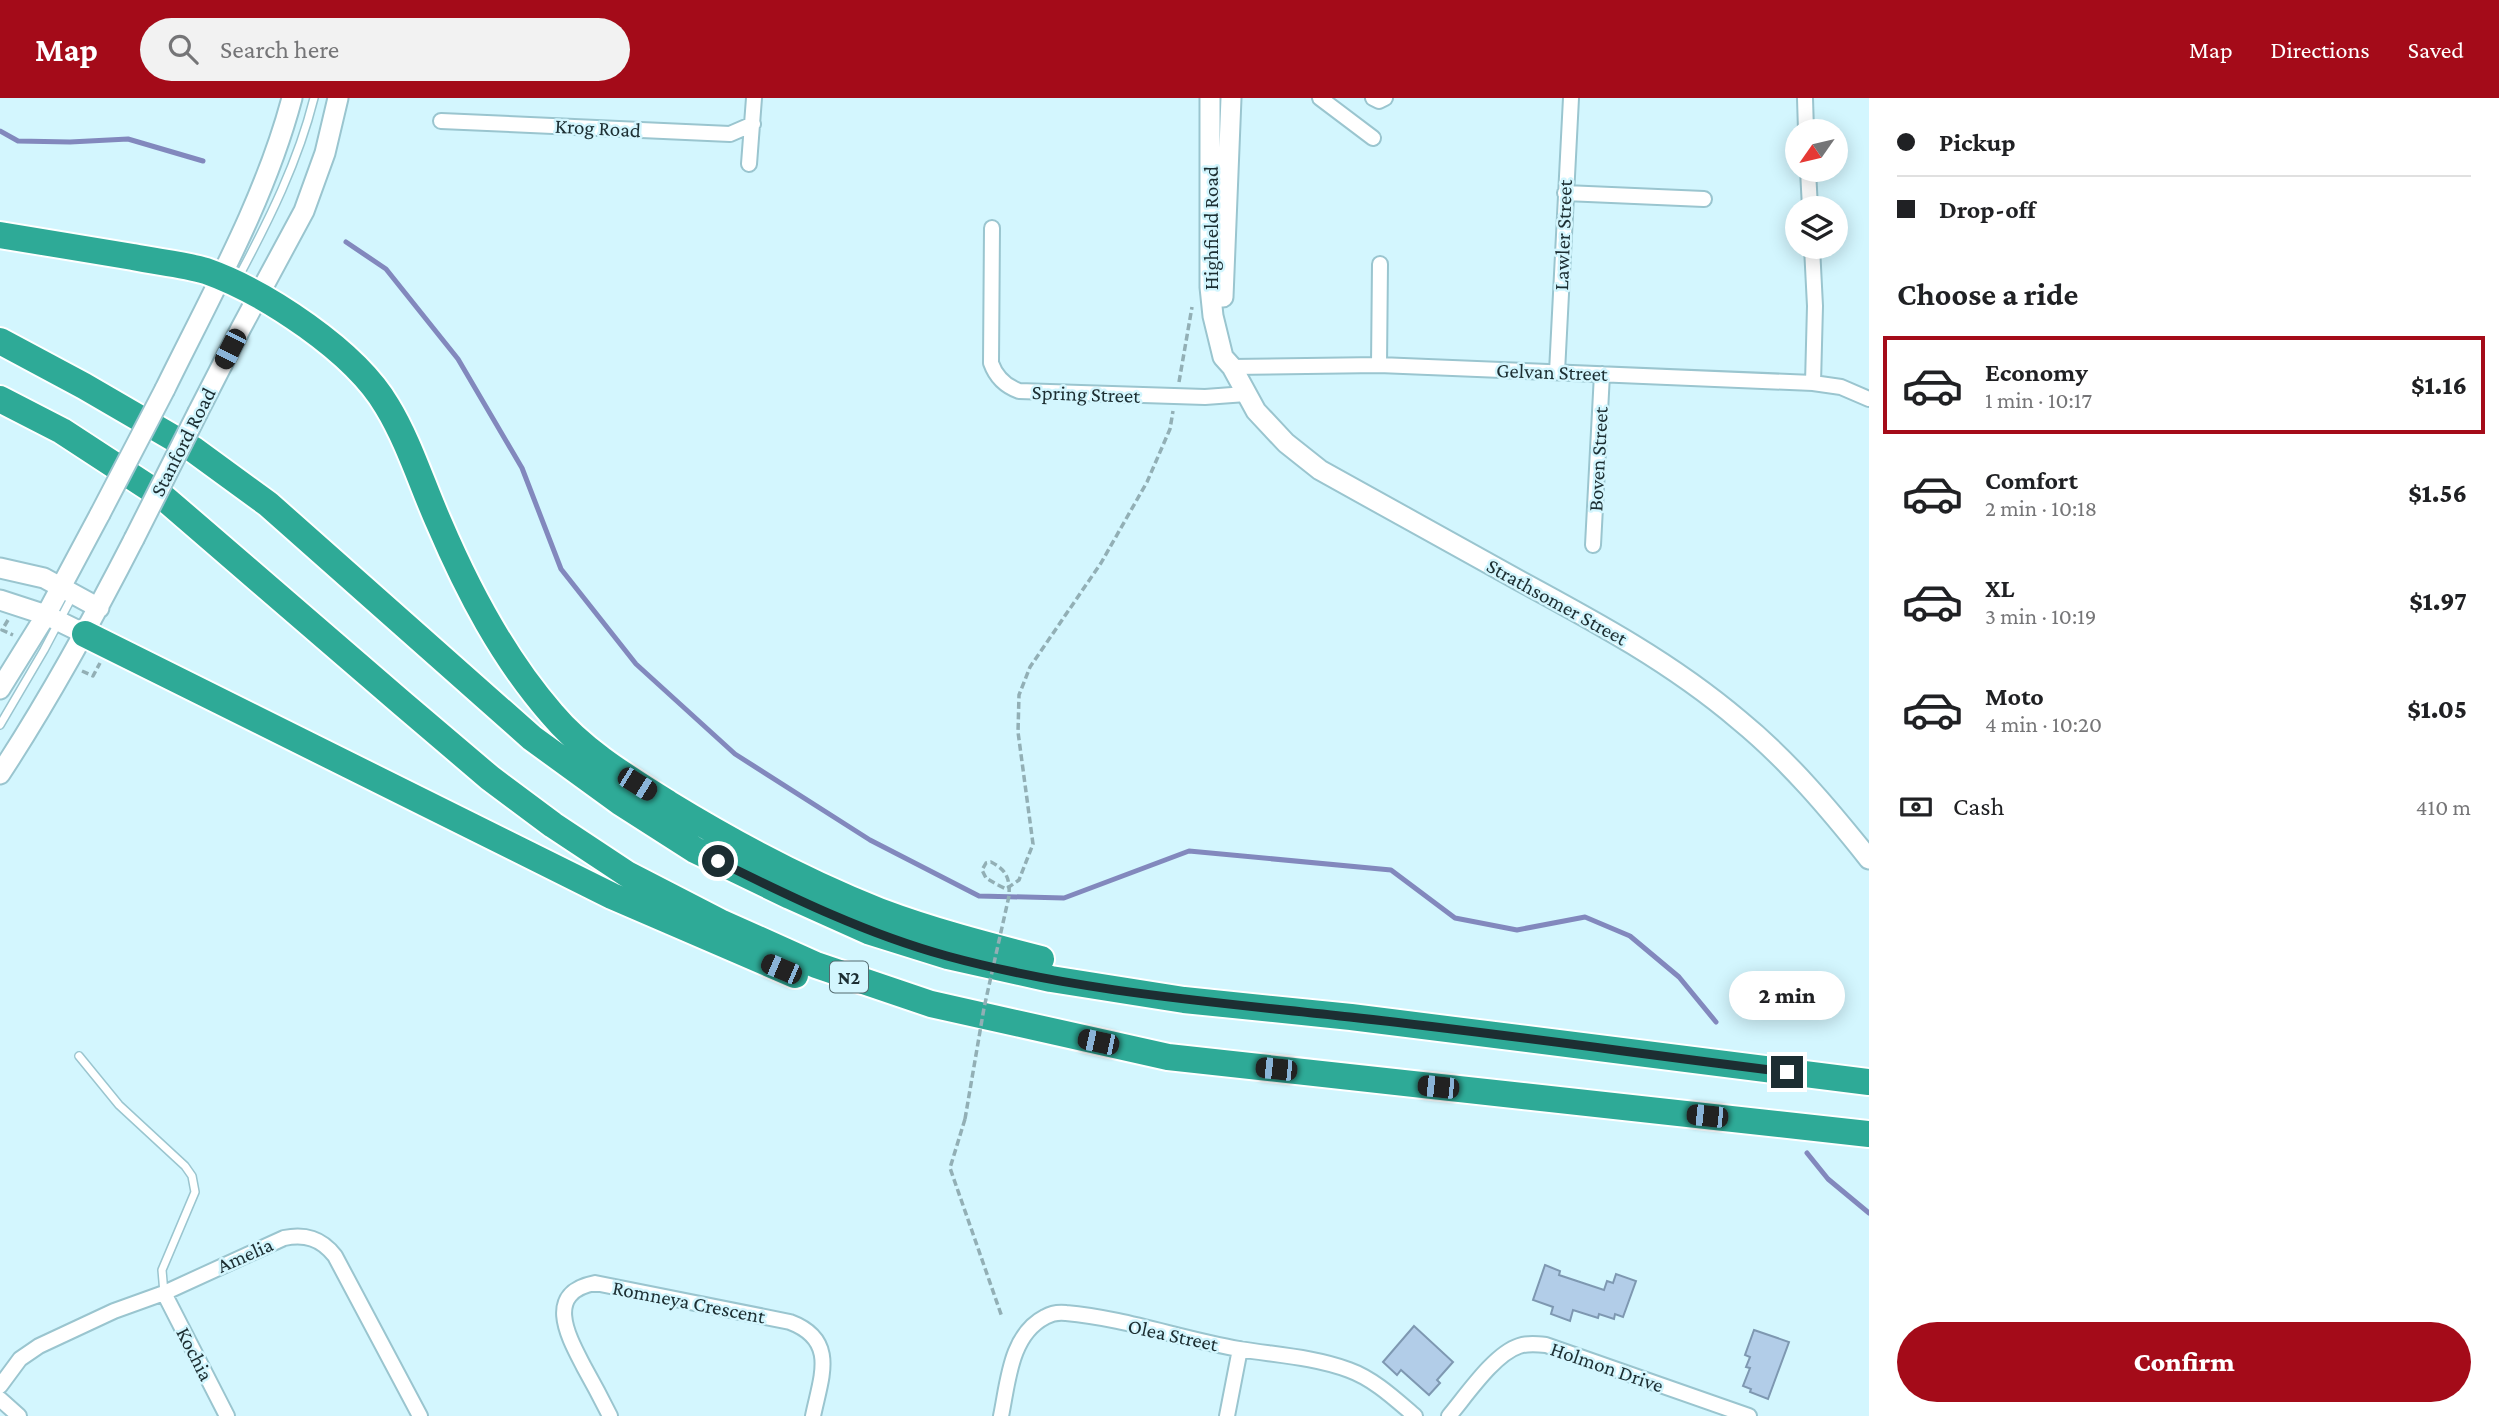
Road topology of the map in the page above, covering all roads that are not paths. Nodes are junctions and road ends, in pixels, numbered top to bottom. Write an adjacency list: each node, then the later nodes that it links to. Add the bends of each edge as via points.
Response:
1 (292, 98): 23 (street, Stanford Road)
2 (314, 98): 23 (lane, via 291,169)
3 (338, 98): 23 (street, Stanford Road, via 304,211)
4 (754, 98): 14 (street)
5 (1210, 98): 25 (street, Highfield Road, via 1210,288 1213,316)
6 (1231, 98): 25 (street, Highfield Road, via 1222,286)
7 (1320, 98): 15 (street)
8 (1373, 98): 9 (street)
9 (1385, 98)
10 (1571, 98): 17 (street, Lawler Street)
11 (1805, 98): 12 (street)
12 (1806, 119)
13 (441, 121): 14 (street, Krog Road, via 730,134)
14 (752, 124): 16 (street)
15 (1373, 138)
16 (749, 164)
17 (1565, 192): 18 (street); 27 (street, Lawler Street)
18 (1704, 199)
19 (992, 228): 30 (street, Spring Street, via 991,363 1008,387 1176,397)
20 (0, 235): 23 (highway, via 202,270)
21 (1813, 259): 29 (street)
22 (1380, 264): 26 (street)
23 (237, 286): 35 (street, Stanford Road, bridge, via 165,389 100,514); 37 (street, Stanford Road, bridge, via 198,412); 44 (highway, via 284,310 363,374 387,406 463,574 507,654 554,717 588,749 637,784 790,871 878,910 955,937 1051,962)
24 (0, 341): 44 (highway, N2, via 194,450 268,504 531,738 695,850 868,931 948,956 1051,979 1184,1000)
25 (1229, 360): 26 (street, Gelvan Street); 30 (street, Strathsomer Street)
26 (1379, 365): 27 (street, Gelvan Street)
27 (1557, 372): 28 (street, Gelvan Street)
28 (1602, 374): 29 (street, Gelvan Street); 33 (street, Boven Street)
29 (1813, 383): 32 (street, Gelvan Street, via 1841,387)
30 (1245, 394): 43 (street, Strathsomer Street, via 1286,443 1320,470 1622,636 1676,671 1768,746)
31 (0, 399): 46 (highway, N2, via 62,431 163,497 490,778 627,874 720,922 841,974 931,1004)
32 (1869, 399)
33 (1593, 545)
34 (0, 568): 35 (street, via 44,578)
35 (67, 591): 37 (street); 38 (street, Stanford Road)
36 (0, 600): 38 (street)
37 (99, 608): 39 (street, Stanford Road)
38 (52, 618): 39 (street); 40 (street, Stanford Road); 41 (lane)
39 (85, 634): 42 (street, Stanford Road); 46 (highway, via 612,895 806,979 920,1015 1023,1036)
40 (0, 689)
41 (0, 725)
42 (0, 774)
43 (1869, 859)
44 (1351, 1017): 47 (highway, N2)
45 (79, 1056): 49 (lane, via 119,1105 192,1176 195,1192 162,1270)
46 (1168, 1057): 48 (highway, N2)
47 (1869, 1082)
48 (1869, 1134)
49 (163, 1293): 51 (street, Amelia, via 39,1346 20,1359); 54 (street, Kochia); 55 (street, Amelia, via 284,1238 316,1238 335,1256)
50 (1240, 1349): 58 (street, Olea Street, via 1055,1313 1040,1320 1015,1352); 59 (street, Olea Street); 60 (street, via 1350,1370)
51 (0, 1386)
52 (0, 1399): 53 (street)
53 (19, 1416)
54 (228, 1416)
55 (420, 1416)
56 (610, 1416): 57 (street, Romneya Crescent, via 564,1320 564,1308 572,1294 595,1283 807,1329 822,1349 823,1360)
57 (813, 1416)
58 (1001, 1416)
59 (1227, 1416)
60 (1415, 1416)
61 (1449, 1416): 62 (street, Holmon Drive, via 1498,1359 1533,1344)
62 (1748, 1416)

